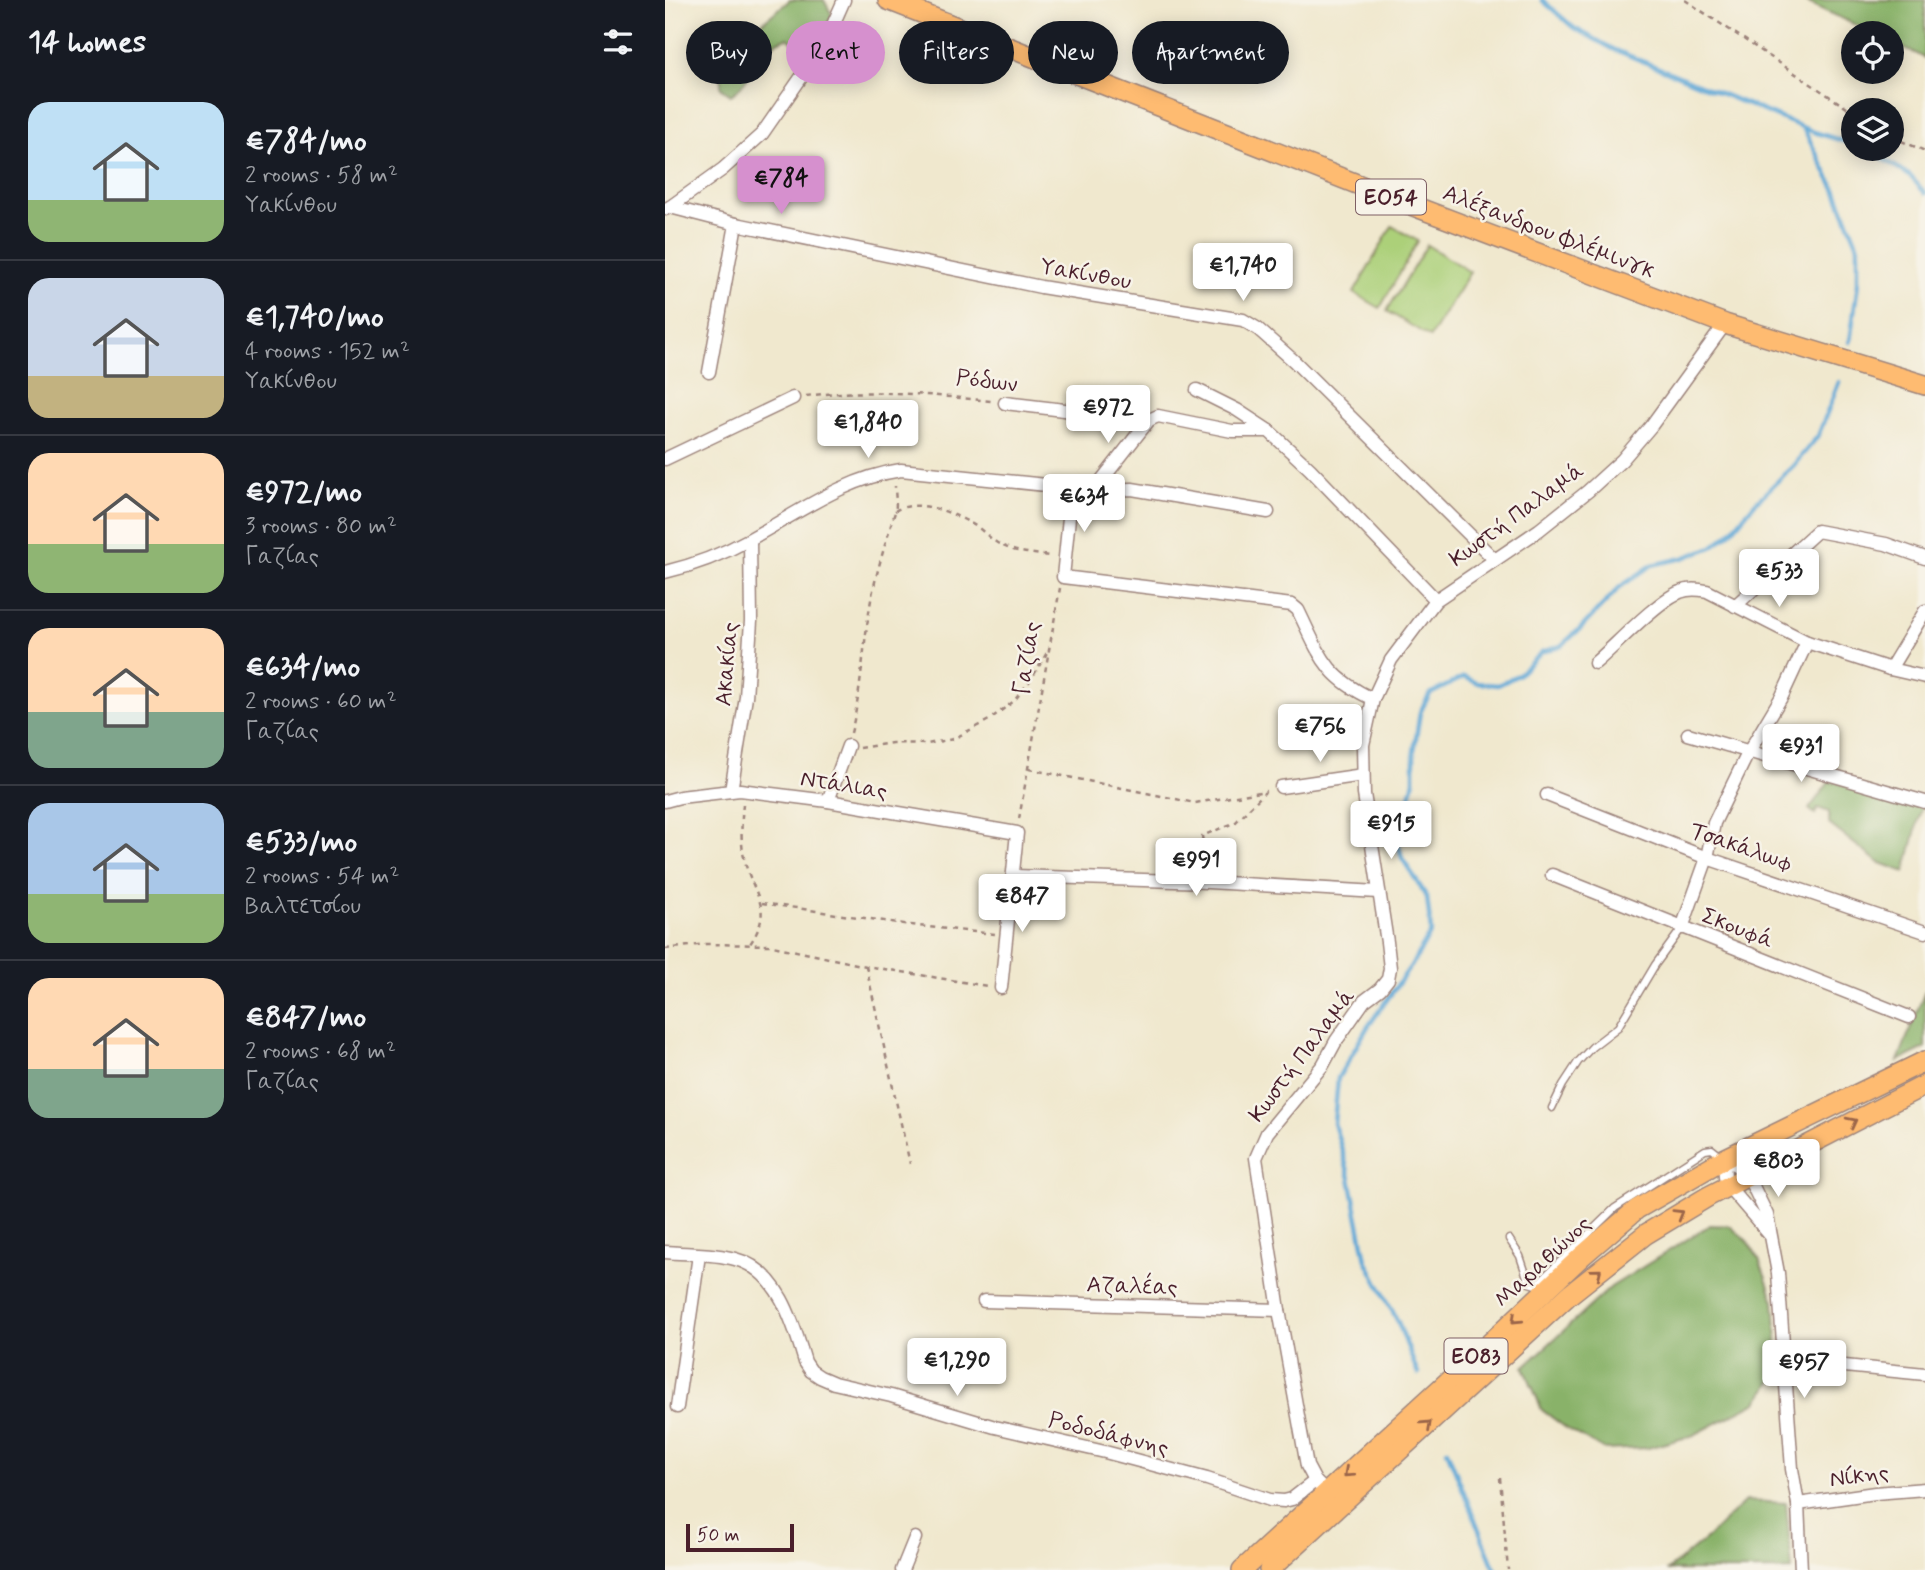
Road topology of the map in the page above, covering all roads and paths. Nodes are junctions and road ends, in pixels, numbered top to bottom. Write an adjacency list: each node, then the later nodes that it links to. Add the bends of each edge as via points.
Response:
1 (843, 0): 8 (street, via 825,43 762,134)
2 (888, 0): 4 (main road, Αλέξανδρου Φλέμινγκ / ΕΟ54)
3 (1685, 0): 5 (path)
4 (920, 6): 10 (main road, Αλέξανδρου Φλέμινγκ / ΕΟ54, via 1395,199)
5 (1841, 103)
6 (1904, 142): 7 (path)
7 (1925, 151)
8 (668, 208): 9 (street, Υακίνθου)
9 (736, 224): 11 (street); 27 (street, Υακίνθου, via 1041,287 1243,320 1294,361)
10 (1725, 324): 12 (main road, Αλέξανδρου Φλέμινγκ / ΕΟ54); 27 (street, Κωστή Παλαμά, via 1622,460 1539,530)
11 (709, 372)
12 (1925, 385)
13 (1197, 390): 17 (street)
14 (793, 398): 15 (path, Ρόδων, via 899,393); 18 (street)
15 (1005, 403): 16 (street, Ρόδων)
16 (1149, 420): 17 (street, Ρόδων, via 1160,415 1233,431); 21 (street)
17 (1269, 431): 30 (street)
18 (665, 459)
19 (886, 472): 20 (street, via 917,470); 22 (path, via 895,482); 24 (street, via 824,497)
20 (1072, 488): 21 (street); 25 (street)
21 (1094, 490): 23 (street, via 1132,489)
22 (895, 511): 25 (path, via 912,506 946,513 964,519 1001,546); 40 (path, via 871,603 860,698)
23 (1268, 512)
24 (750, 540): 28 (street); 45 (street, Ακακίας, via 747,684)
25 (1065, 557): 29 (street)
26 (1925, 558): 31 (street, via 1886,544 1819,531)
27 (1494, 559): 30 (street, Κωστή Παλαμά)
28 (665, 572)
29 (1063, 577): 34 (path, Γαζίας); 38 (street, via 1292,605 1325,664 1342,683)
30 (1436, 600): 38 (street, Κωστή Παλαμά, via 1391,660)
31 (1735, 606): 33 (street); 35 (street, via 1707,591 1692,588 1680,592)
32 (1925, 611): 36 (street)
33 (1807, 642): 36 (street); 41 (street)
34 (1049, 648): 40 (path, via 1014,701 953,739); 42 (path, Γαζίας)
35 (1595, 663)
36 (1890, 668): 37 (street)
37 (1925, 677)
38 (1373, 699): 43 (street, Κωστή Παλαμά, via 1363,746)
39 (1688, 734): 41 (street)
40 (846, 752): 50 (street)
41 (1748, 753): 51 (street); 53 (street, via 1714,823)
42 (1029, 769): 47 (path, via 1195,803); 52 (path, Γαζίας)
43 (1363, 775): 44 (street); 57 (street, Κωστή Παλαμά)
44 (1281, 787): 47 (path)
45 (730, 791): 46 (street, Ντάλιας); 49 (street, Ντάλιας)
46 (744, 791): 50 (street, Ντάλιας); 58 (path, via 742,848)
47 (1266, 791): 56 (path, via 1236,822 1202,836)
48 (1547, 795): 53 (street, Τσακάλωφ)
49 (665, 801)
50 (828, 802): 52 (street, Ντάλιας)
51 (1925, 802)
52 (1017, 833): 55 (street)
53 (1707, 858): 59 (street); 60 (street, Τσακάλωφ)
54 (1552, 875): 59 (street, Σκουφά)
55 (1013, 876): 56 (street); 61 (street)
56 (1209, 882): 57 (street)
57 (1378, 892): 79 (street, Κωστή Παλαμά, via 1388,979 1364,1001 1323,1065 1267,1133 1256,1158)
58 (762, 902): 61 (path); 62 (path, via 763,922)
59 (1682, 928): 66 (street, Σκουφά); 69 (lane, via 1618,1027 1578,1062)
60 (1925, 932)
61 (1005, 936): 65 (street)
62 (750, 944): 63 (path); 64 (path)
63 (665, 949)
64 (866, 966): 65 (path); 71 (path)
65 (1001, 988)
66 (1909, 1017)
67 (1925, 1061): 70 (main road, Μαραθώνος / ΕΟ83)
68 (1925, 1085): 72 (main road, Μαραθώνος / ΕΟ83, one-way to 68)
69 (1552, 1108)
70 (1724, 1159): 72 (street); 73 (street); 75 (lane, via 1712,1149 1705,1150 1634,1194 1536,1285 1529,1283); 84 (main road, Μαραθώνος / ΕΟ83, one-way to 84, via 1623,1219)
71 (910, 1164)
72 (1748, 1176): 73 (main road, Μαραθώνος / ΕΟ83); 74 (street, via 1767,1215)
73 (1728, 1186): 74 (street); 90 (main road, Μαραθώνος / ΕΟ83, one-way to 73, via 1569,1295 1646,1234)
74 (1770, 1235): 80 (street, via 1778,1273)
75 (1509, 1239)
76 (665, 1252): 77 (street, Ροδοδάφνης)
77 (699, 1255): 82 (street); 84 (street, Ροδοδάφνης, via 734,1258 757,1267 777,1290 805,1362 820,1377 995,1427 1207,1479 1270,1500 1292,1499)
78 (984, 1301): 79 (street, Αζαλέας)
79 (1279, 1310): 84 (street, Κωστή Παλαμά, via 1307,1466)
80 (1784, 1360): 81 (street); 86 (street)
81 (1925, 1374)
82 (677, 1408)
83 (1500, 1478): 91 (path)
84 (1321, 1487): 89 (main road, Μαραθώνος / ΕΟ83)
85 (1925, 1489): 86 (street, Νίκης)
86 (1798, 1504): 92 (street)
87 (915, 1538): 88 (street)
88 (902, 1570)
89 (1242, 1570)
90 (1269, 1570)
91 (1508, 1570)
92 (1801, 1570)

